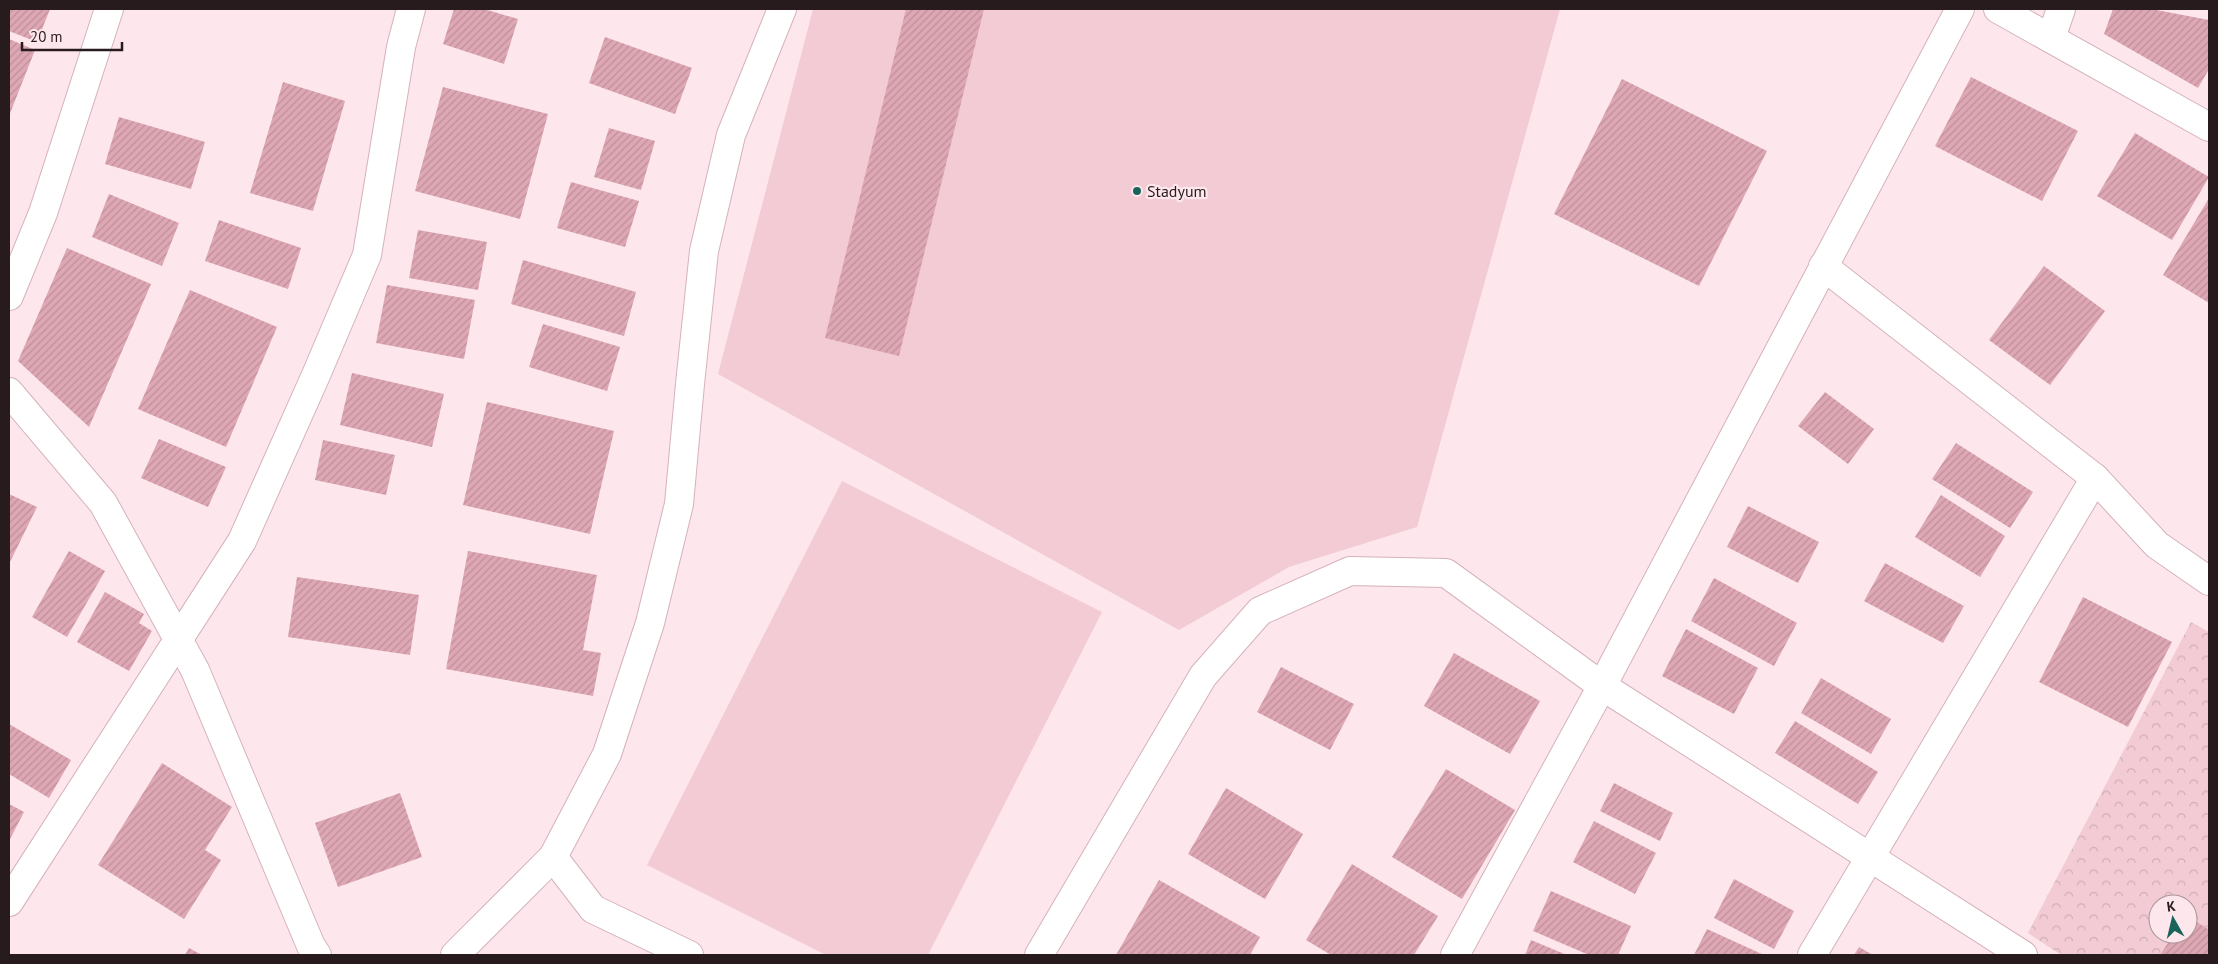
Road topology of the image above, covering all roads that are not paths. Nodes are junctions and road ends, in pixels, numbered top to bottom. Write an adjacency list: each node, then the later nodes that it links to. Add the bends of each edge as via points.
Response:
1 (109, 9): 10 (street, via 43,213)
2 (411, 9): 14 (street, via 401,47 367,255 242,541)
3 (782, 9): 16 (street, via 731,135 704,251 679,504 650,624 608,754)
4 (1960, 9): 9 (street)
5 (1998, 9): 7 (street)
6 (2061, 9): 7 (street)
7 (2051, 38): 8 (street)
8 (2209, 127)
9 (1823, 266): 12 (street); 15 (street)
10 (9, 296)
11 (9, 392): 14 (street, via 103,503)
12 (2095, 478): 13 (street, via 2157,545); 17 (street)
13 (2209, 581)
14 (179, 641): 18 (street); 19 (street, via 195,670)
15 (1602, 686): 17 (street); 22 (street, via 1446,573 1350,571 1260,611 1203,676); 23 (street)
16 (553, 857): 20 (street); 21 (street, via 594,909)
17 (1871, 858): 24 (street); 25 (street)
18 (9, 902)
19 (317, 955)
20 (455, 955)
21 (689, 955)
22 (1039, 955)
23 (1455, 955)
24 (1812, 955)
25 (2023, 955)

